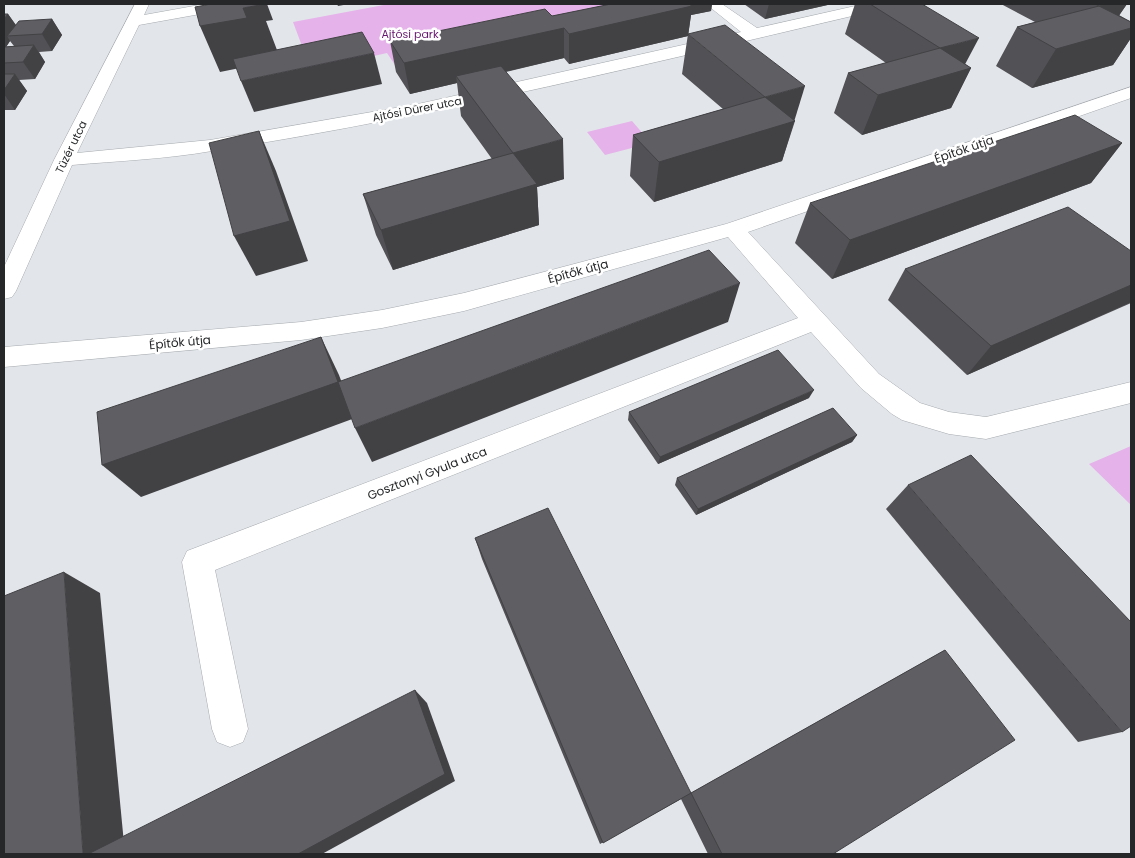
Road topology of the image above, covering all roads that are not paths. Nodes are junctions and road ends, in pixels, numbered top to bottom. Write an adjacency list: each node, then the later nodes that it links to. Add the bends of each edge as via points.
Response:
1 (142, 4): 6 (street, Tüzér utca)
2 (228, 4): 5 (street)
3 (713, 4): 7 (street)
4 (882, 4): 7 (street, Ajtósi Dürer utca)
5 (200, 7): 6 (street)
6 (132, 22): 9 (street, Tüzér utca)
7 (753, 34): 9 (street, Ajtósi Dürer utca, via 418,109 210,146)
8 (1131, 92): 10 (street, Építők útja)
9 (64, 160): 11 (street, Tüzér utca)
10 (733, 229): 12 (street); 13 (street, Építők útja, via 464,302 382,318 301,331)
11 (4, 292)
12 (815, 321): 14 (street, via 870,381 901,406 949,423 986,428); 15 (street, Gosztonyi Gyula utca, via 198,562)
13 (4, 357)
14 (1131, 394)
15 (230, 730)

